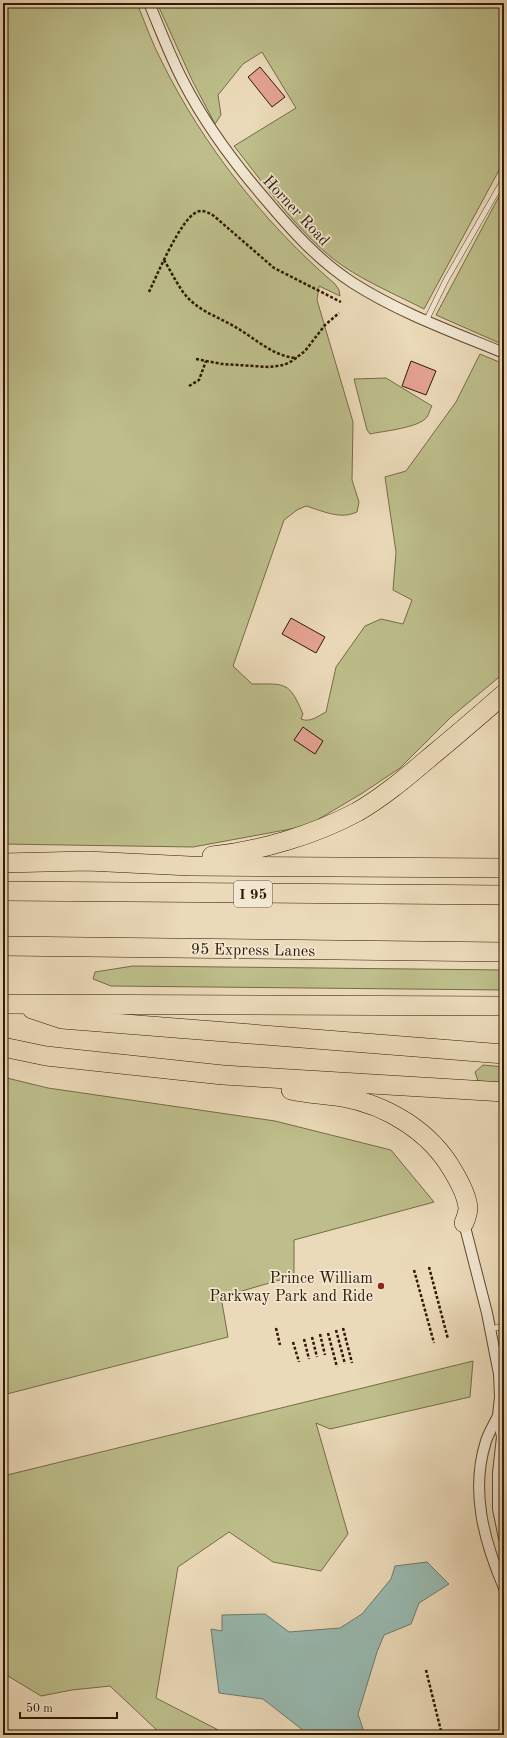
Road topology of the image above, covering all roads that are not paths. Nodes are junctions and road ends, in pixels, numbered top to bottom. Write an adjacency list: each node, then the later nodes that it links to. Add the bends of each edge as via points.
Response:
1 (149, 3): 3 (street, Horner Road, via 183,81 200,110 244,175 288,226 319,256 353,282 384,301)
2 (504, 179): 3 (lane, via 446,280)
3 (426, 321): 4 (street, Horner Road)
4 (504, 353)
5 (504, 694): 6 (highway, via 406,778 357,812 329,824 286,840 233,854)
6 (100, 862): 7 (highway); 8 (highway, via 190,866)
7 (3, 863)
8 (504, 868)
9 (3, 891): 10 (highway, I 95)
10 (504, 895)
11 (3, 946): 12 (highway, 95 Express Lanes)
12 (504, 952)
13 (8, 1004): 14 (highway); 16 (highway, via 62,1019)
14 (504, 1006)
15 (3, 1047): 17 (highway, via 46,1056)
16 (504, 1054)
17 (223, 1075): 18 (highway); 19 (highway, via 305,1093 342,1097 395,1116 428,1139 457,1178 468,1207)
18 (504, 1092)
19 (464, 1222): 21 (street)
20 (504, 1326): 21 (lane)
21 (491, 1329): 22 (street, via 499,1374)
22 (498, 1416): 23 (street, via 502,1437 498,1473 498,1510); 24 (street, via 486,1441 481,1461 479,1489 483,1531)
23 (504, 1538)
24 (504, 1588)

